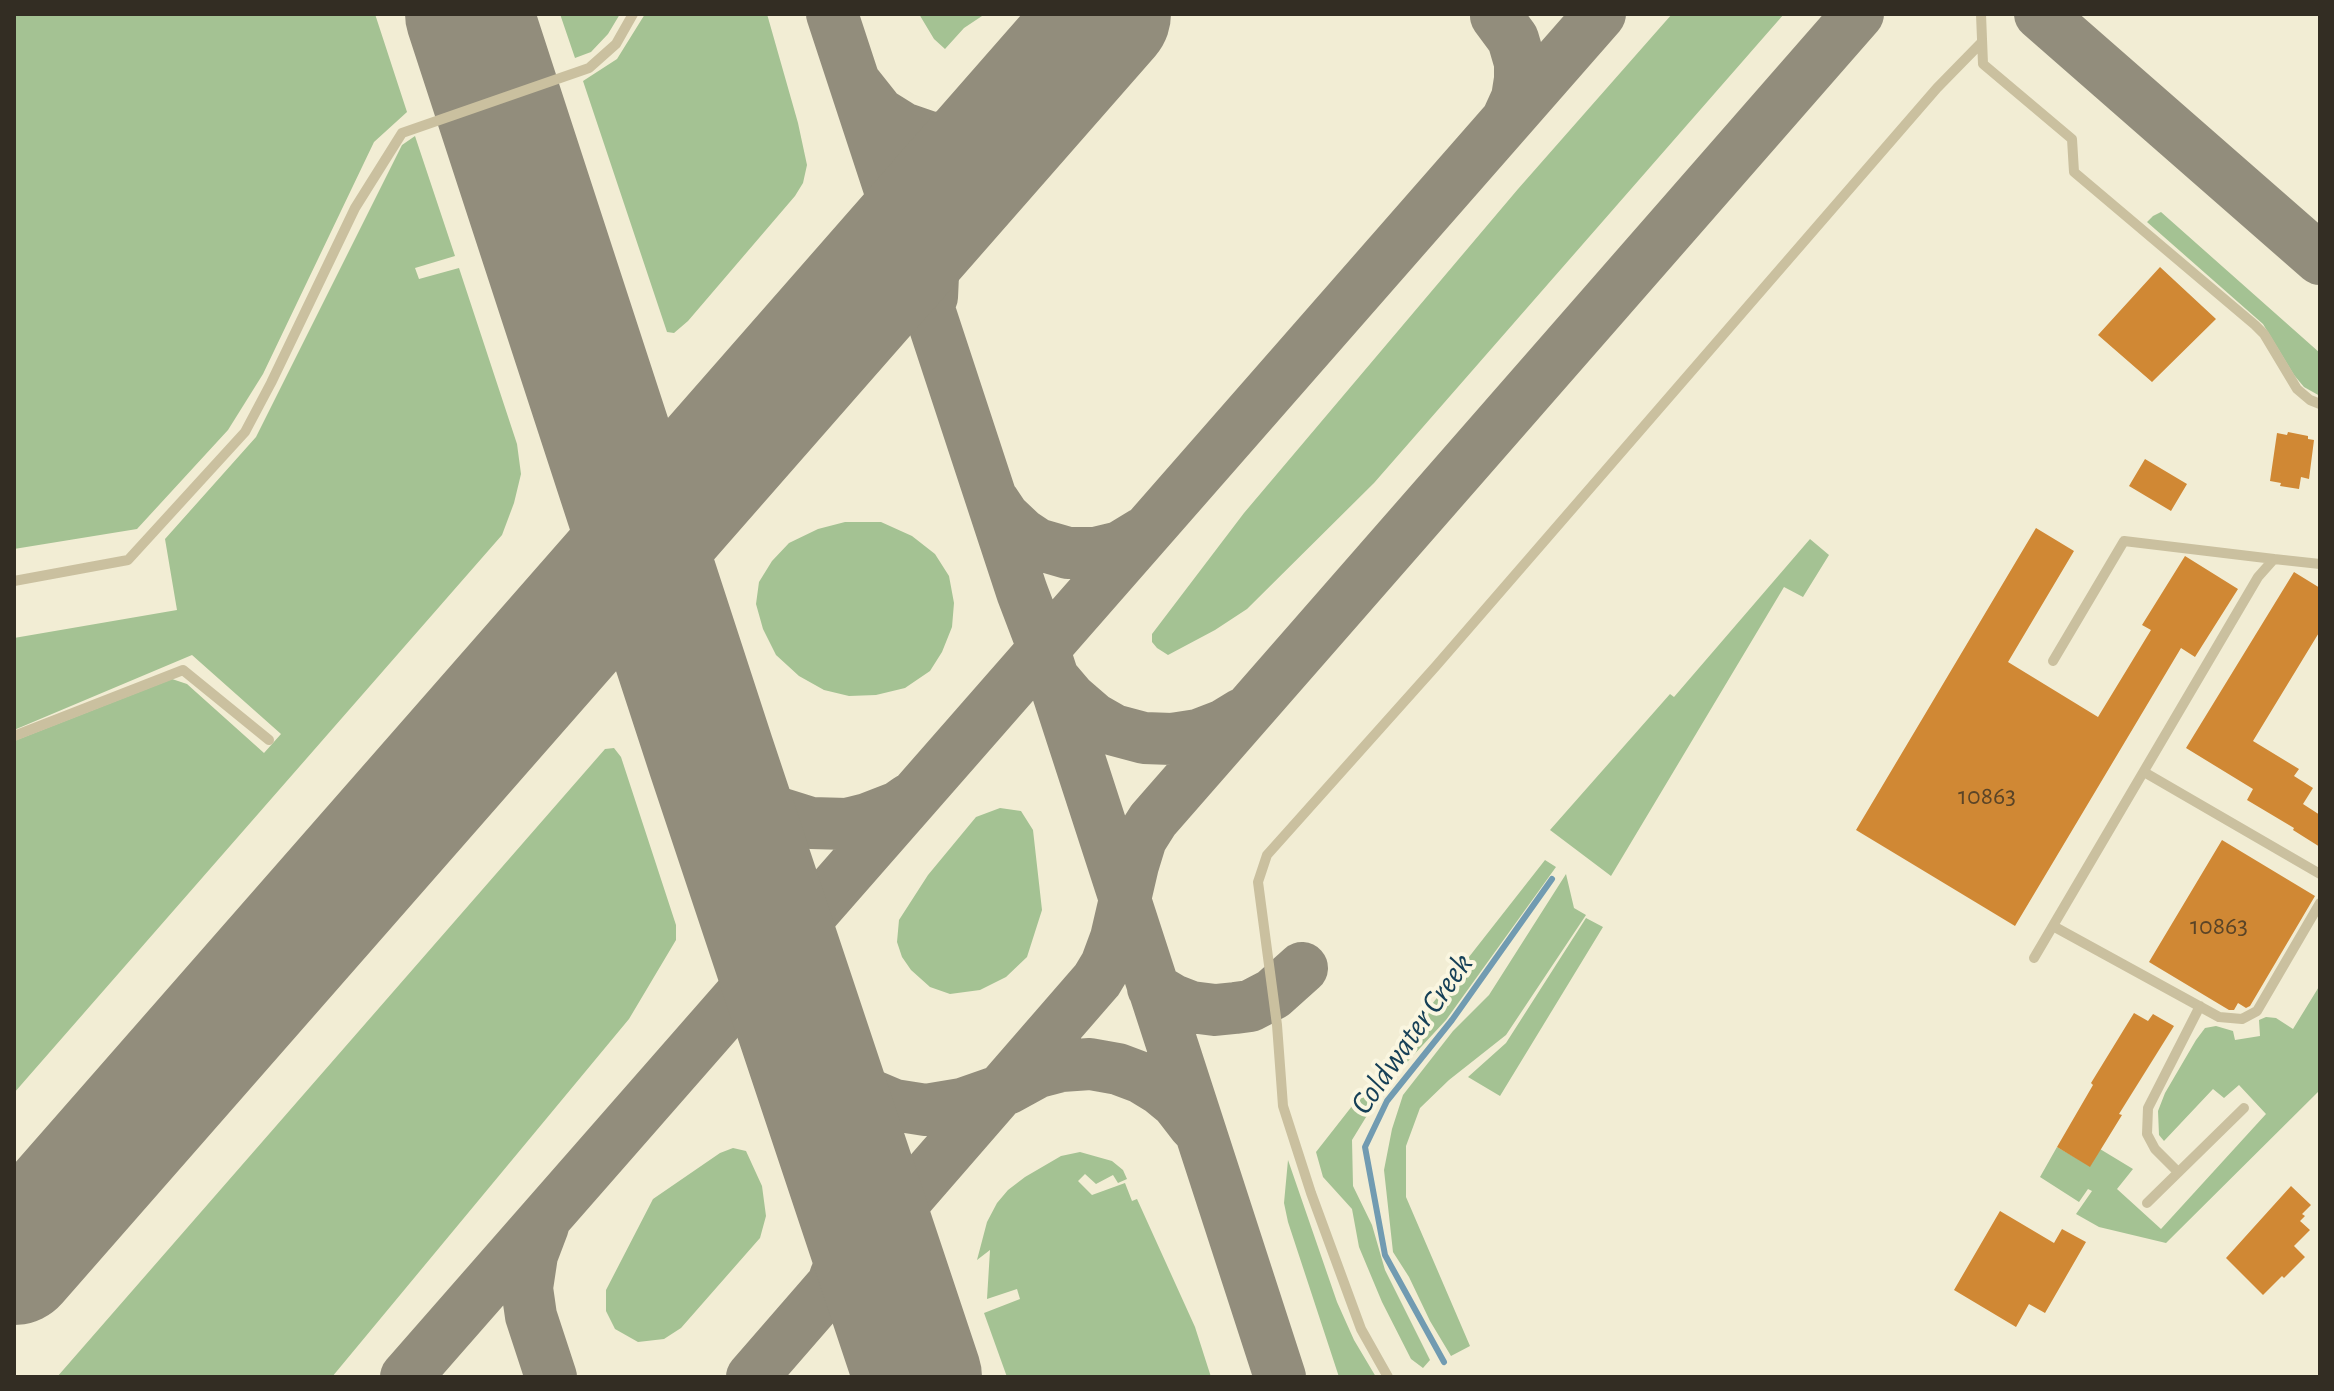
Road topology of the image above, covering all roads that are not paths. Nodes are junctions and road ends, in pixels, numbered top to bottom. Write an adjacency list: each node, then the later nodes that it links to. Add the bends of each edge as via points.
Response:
1 (633, 14): 7 (lane, via 616,44 589,68 402,133 355,208 245,432 128,560)
2 (1981, 14): 3 (lane)
3 (1982, 42): 4 (lane, via 1983,64 2072,139 2074,172 2255,325 2297,389); 20 (lane, via 1267,855 1258,882 1283,1106 1361,1329)
4 (2320, 404)
5 (2274, 559): 6 (lane); 8 (lane, via 2124,541); 11 (lane, via 2258,577)
6 (2320, 564)
7 (14, 581)
8 (2053, 661)
9 (14, 736): 10 (lane, via 183,670)
10 (269, 740)
11 (2144, 772): 12 (lane); 14 (lane)
12 (2320, 874)
13 (2320, 903): 16 (lane, via 2257,1011 2242,1019 2219,1017)
14 (2053, 926): 15 (lane); 16 (lane)
15 (2034, 958)
16 (2200, 1006): 18 (lane, via 2148,1108 2147,1134)
17 (2244, 1108): 18 (lane)
18 (2178, 1172): 19 (lane)
19 (2147, 1203)
20 (1388, 1377)

